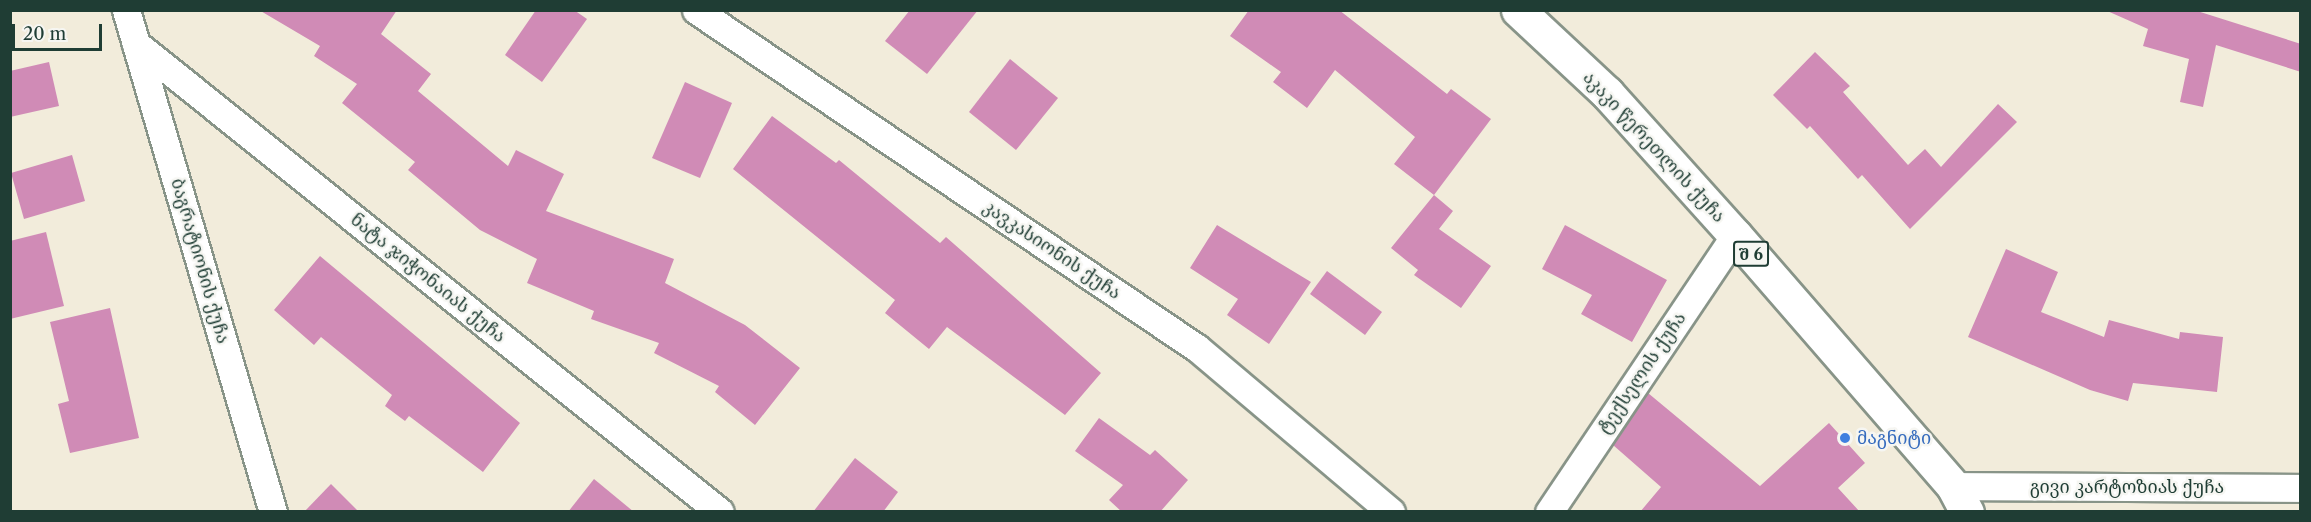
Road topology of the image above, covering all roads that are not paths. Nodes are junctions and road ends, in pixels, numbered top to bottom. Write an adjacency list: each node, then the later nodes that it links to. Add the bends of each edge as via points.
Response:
1 (126, 10): 4 (street, ბაგრატიონის ქუჩა)
2 (696, 10): 10 (street, კავკასიონის ქუჩა, via 1197,348)
3 (1518, 10): 5 (main road, აკაკი წერეთლის ქუჩა / შ 6, via 1607,93)
4 (136, 44): 8 (street, ბაგრატიონის ქუჩა); 9 (street, ნატა ჯიჭონაიას ქუჩა)
5 (1735, 235): 7 (main road, აკაკი წერეთლის ქუჩა / შ 6); 11 (street, ტექსელის ქუჩა)
6 (2301, 488): 7 (street, გივი კარტოზიას ქუჩა)
7 (1960, 499)
8 (273, 512)
9 (720, 512)
10 (1391, 512)
11 (1549, 512)

